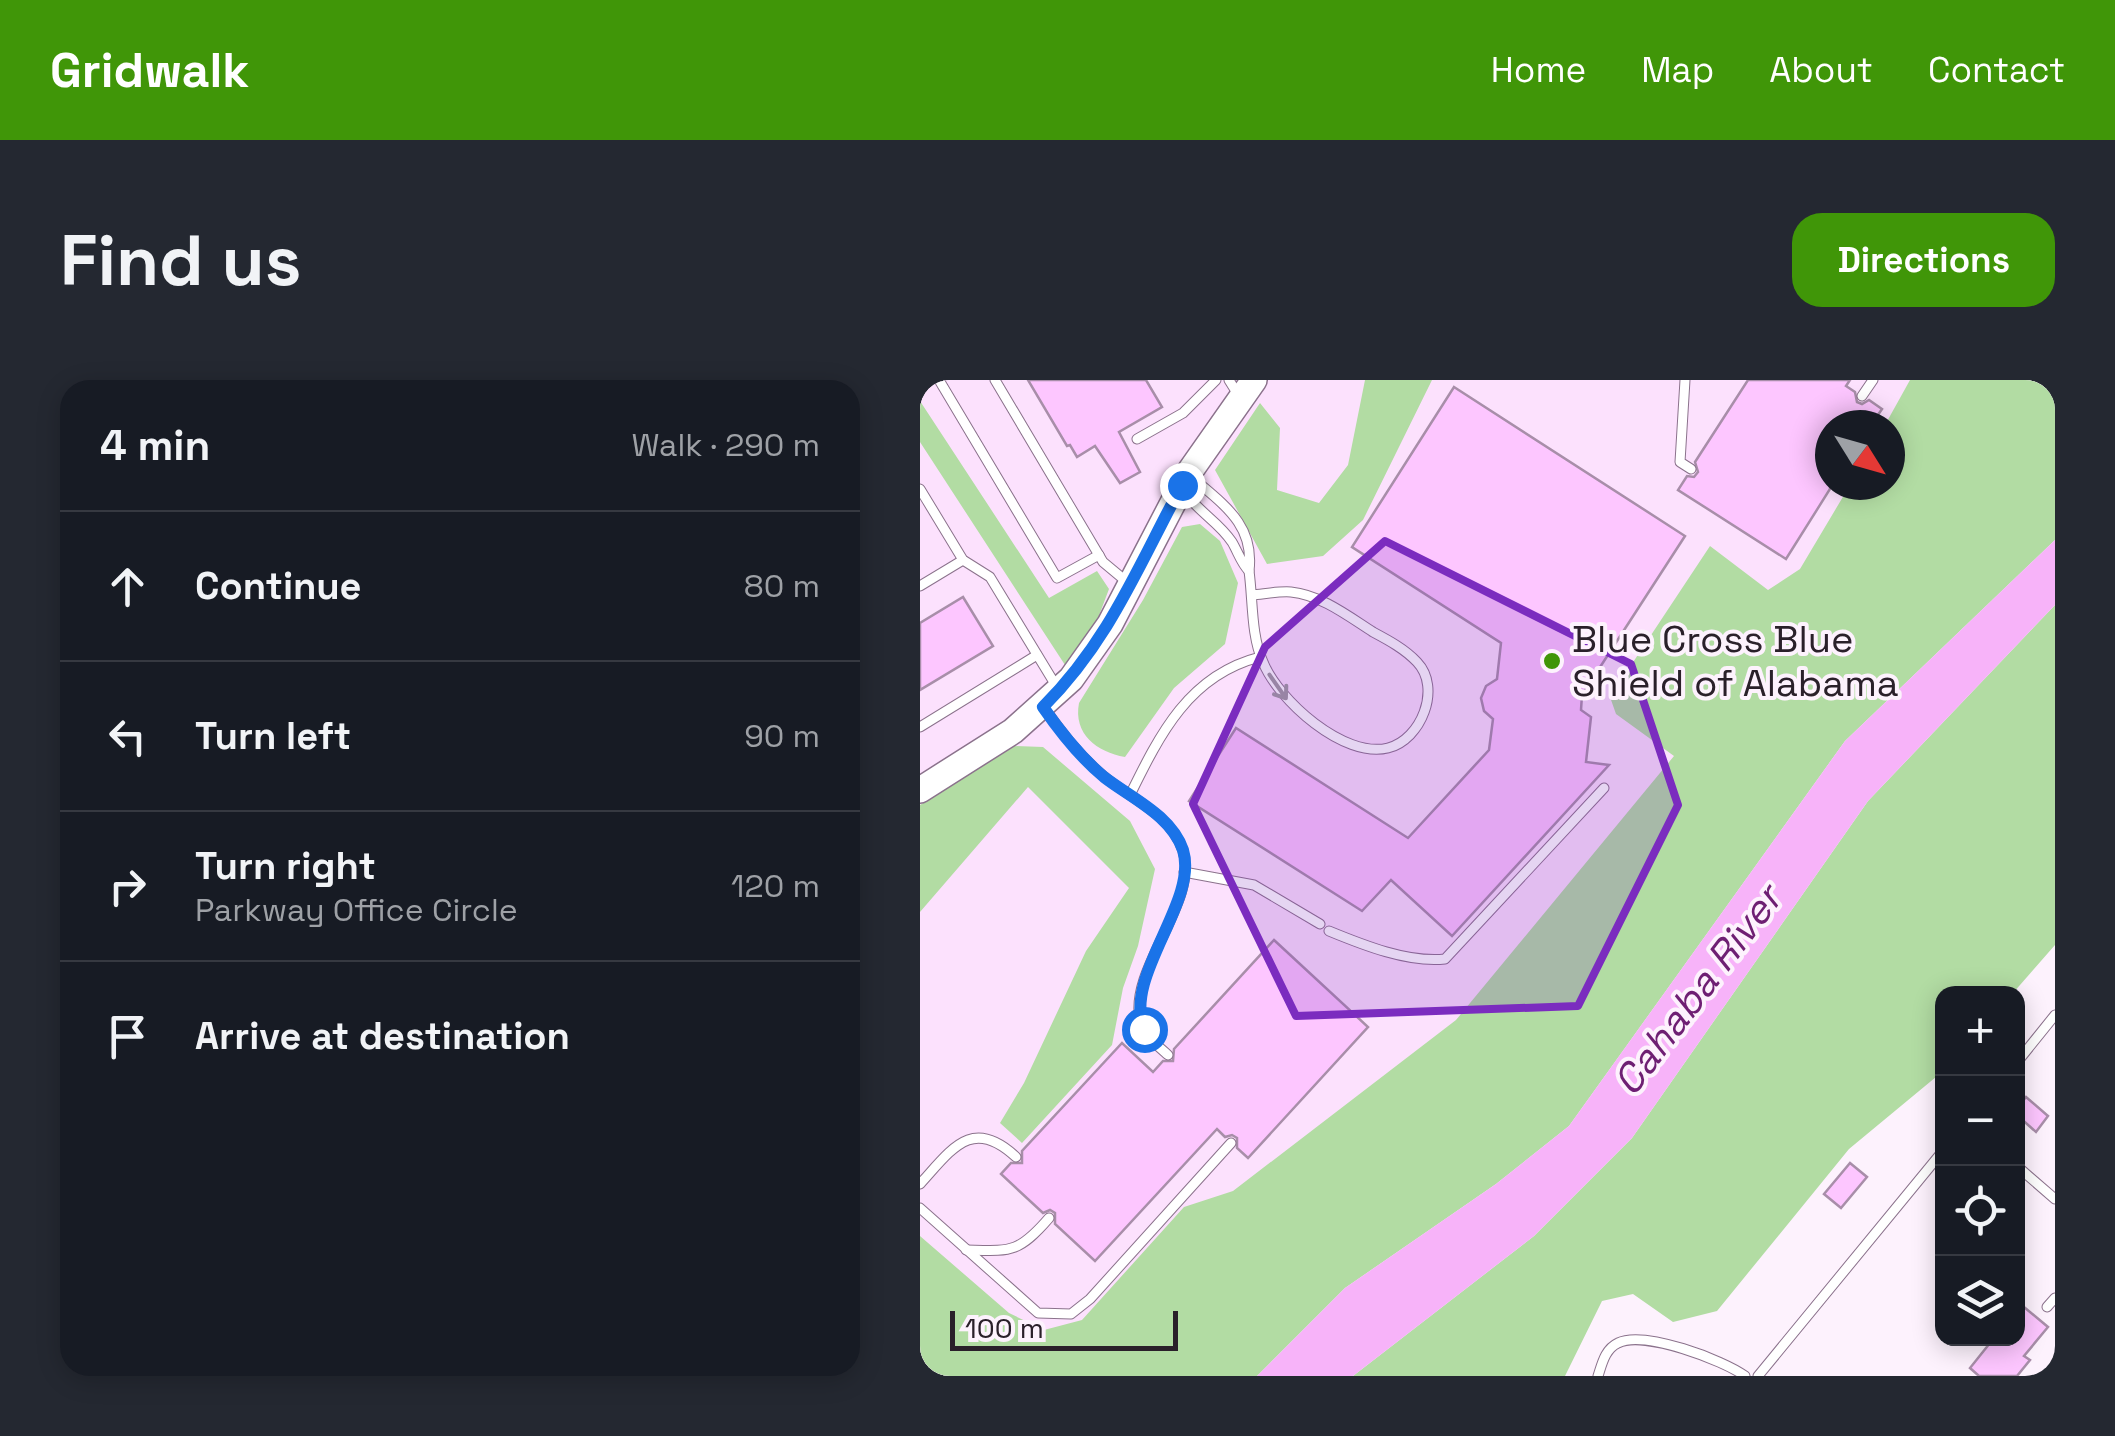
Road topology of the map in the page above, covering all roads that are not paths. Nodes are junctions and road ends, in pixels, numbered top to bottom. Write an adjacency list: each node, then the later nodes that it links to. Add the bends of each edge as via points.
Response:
1 (939, 380): 12 (lane, via 1057,578)
2 (995, 380): 12 (lane)
3 (1216, 380): 8 (lane, via 1182,413)
4 (1685, 380): 9 (lane, via 1680,462)
5 (1873, 380): 7 (lane)
6 (1241, 386): 10 (street)
7 (1862, 396)
8 (1137, 439)
9 (1691, 469)
10 (1182, 485): 14 (lane); 14 (lane, via 1201,485 1237,518 1247,532); 15 (street)
11 (920, 489): 13 (lane)
12 (1099, 555): 15 (lane)
13 (962, 560): 16 (lane); 18 (lane, via 990,577)
14 (1249, 571): 17 (lane)
15 (1130, 584): 20 (street, via 1090,655)
16 (920, 586)
17 (1252, 595): 19 (lane); 19 (lane, one-way to 17, via 1295,710 1348,744 1385,750 1407,740 1422,720 1429,686 1420,664 1394,644 1323,601 1291,592)
18 (1037, 655): 20 (lane); 21 (lane)
19 (1260, 657): 24 (lane, via 1237,663 1193,694)
20 (1051, 699): 23 (street); 24 (lane, via 1068,742)
21 (920, 726)
22 (1604, 788): 27 (lane, via 1445,959 1392,952)
23 (920, 790)
24 (1130, 795): 25 (lane, via 1167,824 1182,850)
25 (1184, 872): 26 (lane, via 1254,885); 30 (lane, via 1140,1002 1144,1029)
26 (1320, 924)
27 (1329, 931)
28 (2055, 1015): 29 (lane)
29 (2025, 1052)
30 (1168, 1056)
31 (1232, 1143): 39 (lane, via 1070,1314 1038,1313)
32 (1016, 1158): 35 (lane, via 1001,1143 975,1137 961,1141)
33 (1935, 1161): 44 (lane)
34 (2025, 1174): 36 (lane)
35 (920, 1184)
36 (2055, 1198)
37 (920, 1208): 39 (lane)
38 (1048, 1218): 39 (lane, via 1011,1251)
39 (966, 1250)
40 (2055, 1298): 41 (lane)
41 (2047, 1307)
42 (1598, 1376): 43 (lane, via 1612,1347 1640,1340 1716,1358)
43 (1745, 1376)
44 (1758, 1376)

